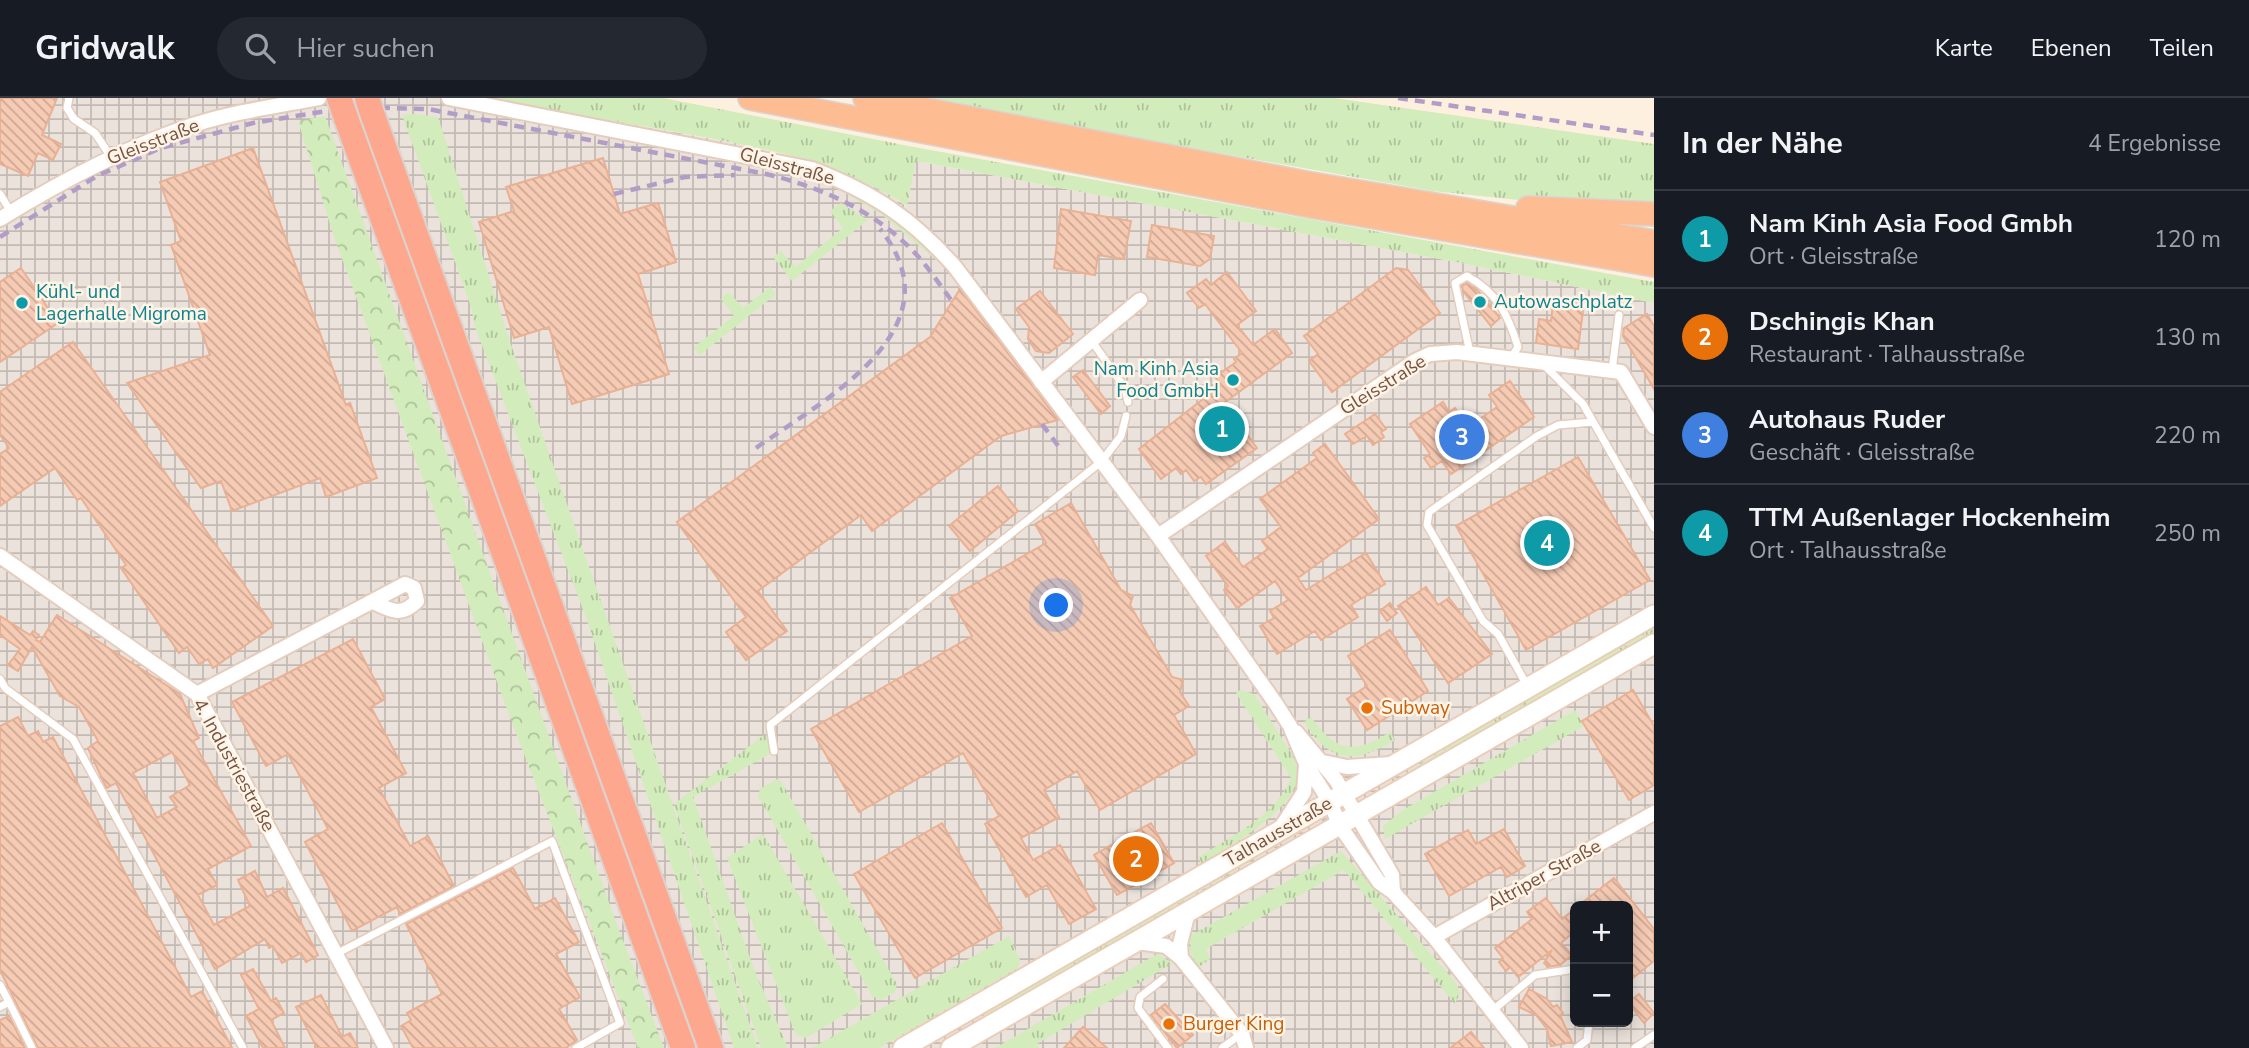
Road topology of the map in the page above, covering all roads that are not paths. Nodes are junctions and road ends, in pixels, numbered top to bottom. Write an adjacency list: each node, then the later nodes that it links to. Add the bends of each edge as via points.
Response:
1 (69, 98): 8 (lane, via 67,108 74,119 96,133)
2 (318, 98): 8 (street, Gleisstraße, via 195,124)
3 (449, 98): 22 (street, Gleisstraße, via 769,159 843,181 925,233)
4 (750, 98): 14 (highway, via 1311,206)
5 (865, 98): 10 (highway)
6 (370, 107): 65 (highway)
7 (342, 108): 64 (highway)
8 (111, 156): 12 (street, Gleisstraße)
9 (0, 194): 12 (lane)
10 (1473, 213): 11 (highway, via 1522,208); 13 (highway)
11 (1654, 214)
12 (6, 216)
13 (1654, 242)
14 (1654, 265)
15 (1140, 300): 17 (street)
16 (1619, 315): 21 (lane)
17 (1091, 340): 22 (street); 23 (lane, via 1125,388)
18 (1470, 354): 19 (street, Gleisstraße); 19 (lane, via 1455,283 1467,276 1487,287 1510,322 1518,347); 29 (street, Gleisstraße, via 1444,351 1415,361)
19 (1511, 359): 20 (street, Gleisstraße)
20 (1536, 362): 21 (street, Gleisstraße); 25 (lane, via 1552,370)
21 (1612, 370): 26 (street, via 1621,372)
22 (1041, 382): 27 (street, Gleisstraße)
23 (1128, 402)
24 (1126, 416): 27 (lane, via 1121,436)
25 (1593, 422): 28 (lane); 35 (lane, via 1558,425 1537,436 1429,512 1427,525)
26 (1654, 427)
27 (1101, 462): 29 (street, Gleisstraße); 38 (lane, via 770,725)
28 (1654, 528)
29 (1158, 536): 37 (street, Gleisstraße)
30 (0, 556): 36 (street, 4. Industriestraße)
31 (373, 602): 36 (street)
32 (1654, 615): 35 (main road, Talhausstraße)
33 (1654, 644): 44 (main road, Talhausstraße)
34 (0, 679): 61 (lane, via 5,688 73,739)
35 (1528, 687): 41 (main road, Talhausstraße)
36 (197, 694): 49 (street, 4. Industriestraße)
37 (1290, 726): 39 (street, Gleisstraße); 40 (street, Gleisstraße)
38 (774, 751)
39 (1323, 762): 41 (street, via 1348,767); 42 (street, Gleisstraße)
40 (1306, 764): 42 (street, Gleisstraße); 45 (street, via 1304,792)
41 (1395, 764): 42 (main road, Talhausstraße)
42 (1336, 798): 44 (street); 45 (main road, Talhausstraße)
43 (1654, 813): 47 (street, Altriper Straße)
44 (1348, 821): 46 (main road, Talhausstraße); 47 (street, via 1379,882)
45 (1276, 833): 66 (main road, Talhausstraße)
46 (1188, 912): 48 (main road, Talhausstraße); 50 (street)
47 (1434, 937): 56 (street)
48 (1137, 942): 50 (street, via 1166,946); 67 (main road, Talhausstraße)
49 (336, 954): 62 (street, 4. Industriestraße); 63 (lane, via 552,841 620,1023)
50 (1181, 958): 59 (street)
51 (1570, 970): 56 (lane, via 1535,975)
52 (1163, 979): 68 (lane, via 1140,997 1138,1008)
53 (0, 985): 54 (lane)
54 (9, 1002): 55 (lane); 60 (lane)
55 (0, 1007)
56 (1492, 1011): 70 (street)
57 (1588, 1027): 71 (lane, via 1587,1040)
58 (1654, 1035): 72 (lane)
59 (1244, 1041): 69 (lane)
60 (32, 1048)
61 (243, 1048)
62 (386, 1048)
63 (576, 1048)
64 (683, 1048)
65 (711, 1048)
66 (903, 1048)
67 (951, 1048)
68 (1168, 1048)
69 (1222, 1048)
70 (1521, 1048)
71 (1577, 1048)
72 (1635, 1048)

